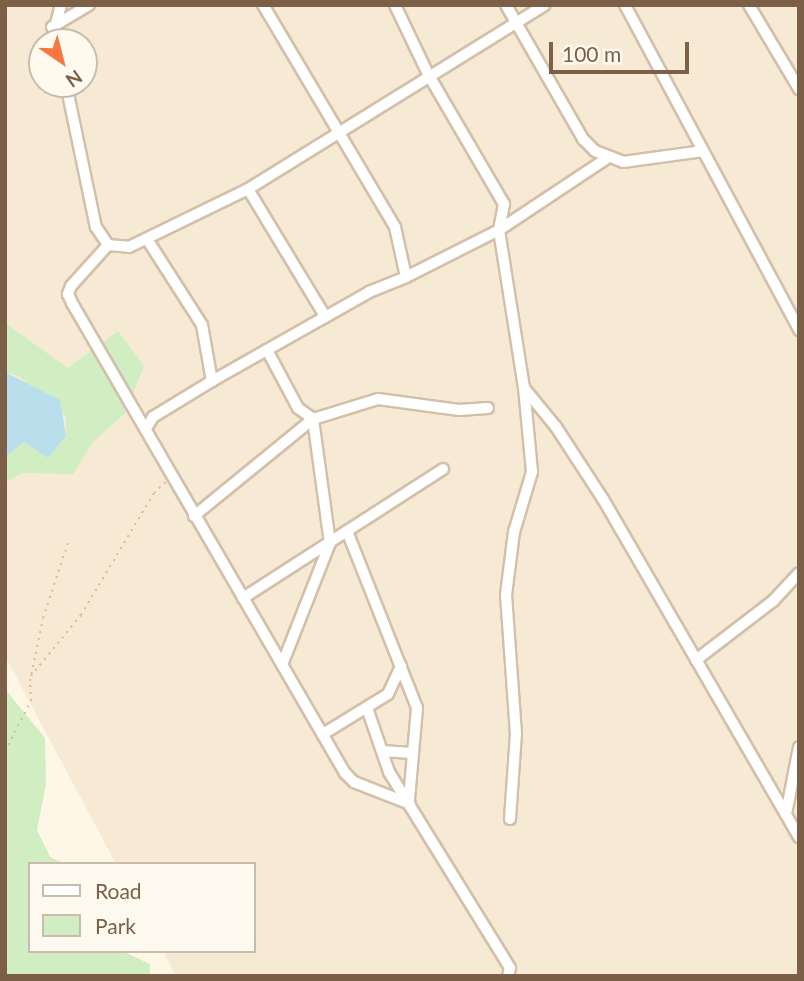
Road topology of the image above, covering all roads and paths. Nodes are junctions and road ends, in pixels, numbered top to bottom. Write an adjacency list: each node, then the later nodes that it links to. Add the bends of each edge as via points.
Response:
1 (61, 5): 10 (street)
2 (89, 5): 10 (street)
3 (263, 5): 14 (street)
4 (395, 5): 11 (street)
5 (506, 5): 9 (street)
6 (545, 5): 9 (street)
7 (625, 5): 15 (street)
8 (749, 5): 12 (street)
9 (515, 23): 11 (street); 16 (street, via 583,139)
10 (52, 27)
11 (428, 74): 14 (street); 18 (street, via 504,204)
12 (799, 89)
13 (69, 98): 20 (street, via 96,227)
14 (339, 135): 17 (street); 21 (street, via 395,227)
15 (703, 151): 16 (street, via 623,162); 23 (street)
16 (606, 159): 18 (street)
17 (248, 189): 19 (street); 22 (street)
18 (499, 230): 21 (street); 26 (street)
19 (147, 239): 20 (street, via 129,247); 25 (street, via 202,326)
20 (108, 245): 29 (street, via 68,294)
21 (406, 277): 22 (street)
22 (326, 316): 24 (street)
23 (799, 330)
24 (267, 350): 25 (street); 28 (street, via 299,408)
25 (212, 381): 29 (street, via 153,417)
26 (524, 388): 38 (street, via 556,426 603,499); 50 (street, via 533,472 514,532 506,595 516,734)
27 (488, 408): 28 (street, via 458,410 378,399)
28 (313, 419): 32 (street); 35 (street)
29 (147, 426): 31 (street)
30 (443, 469): 33 (street)
31 (173, 476): 32 (street); 41 (path, via 154,493 81,615)
32 (194, 516): 37 (street)
33 (346, 531): 35 (street); 40 (street)
34 (68, 543): 41 (path, via 43,618)
35 (330, 543): 37 (street); 39 (street)
36 (799, 573): 38 (street, via 773,601)
37 (243, 597): 39 (street)
38 (696, 660): 49 (street)
39 (282, 665): 43 (street)
40 (401, 666): 42 (street, via 388,694); 47 (street, via 417,708)
41 (31, 676): 45 (path, via 31,701)
42 (367, 708): 43 (street); 46 (street)
43 (323, 734): 48 (street, via 354,782)
44 (799, 747): 49 (street)
45 (5, 751)
46 (382, 751): 47 (street); 48 (street, via 389,772)
47 (412, 753): 48 (street)
48 (410, 804): 52 (street, via 510,968)
49 (786, 814): 51 (street)
50 (510, 819)
51 (799, 837)
52 (508, 976)

